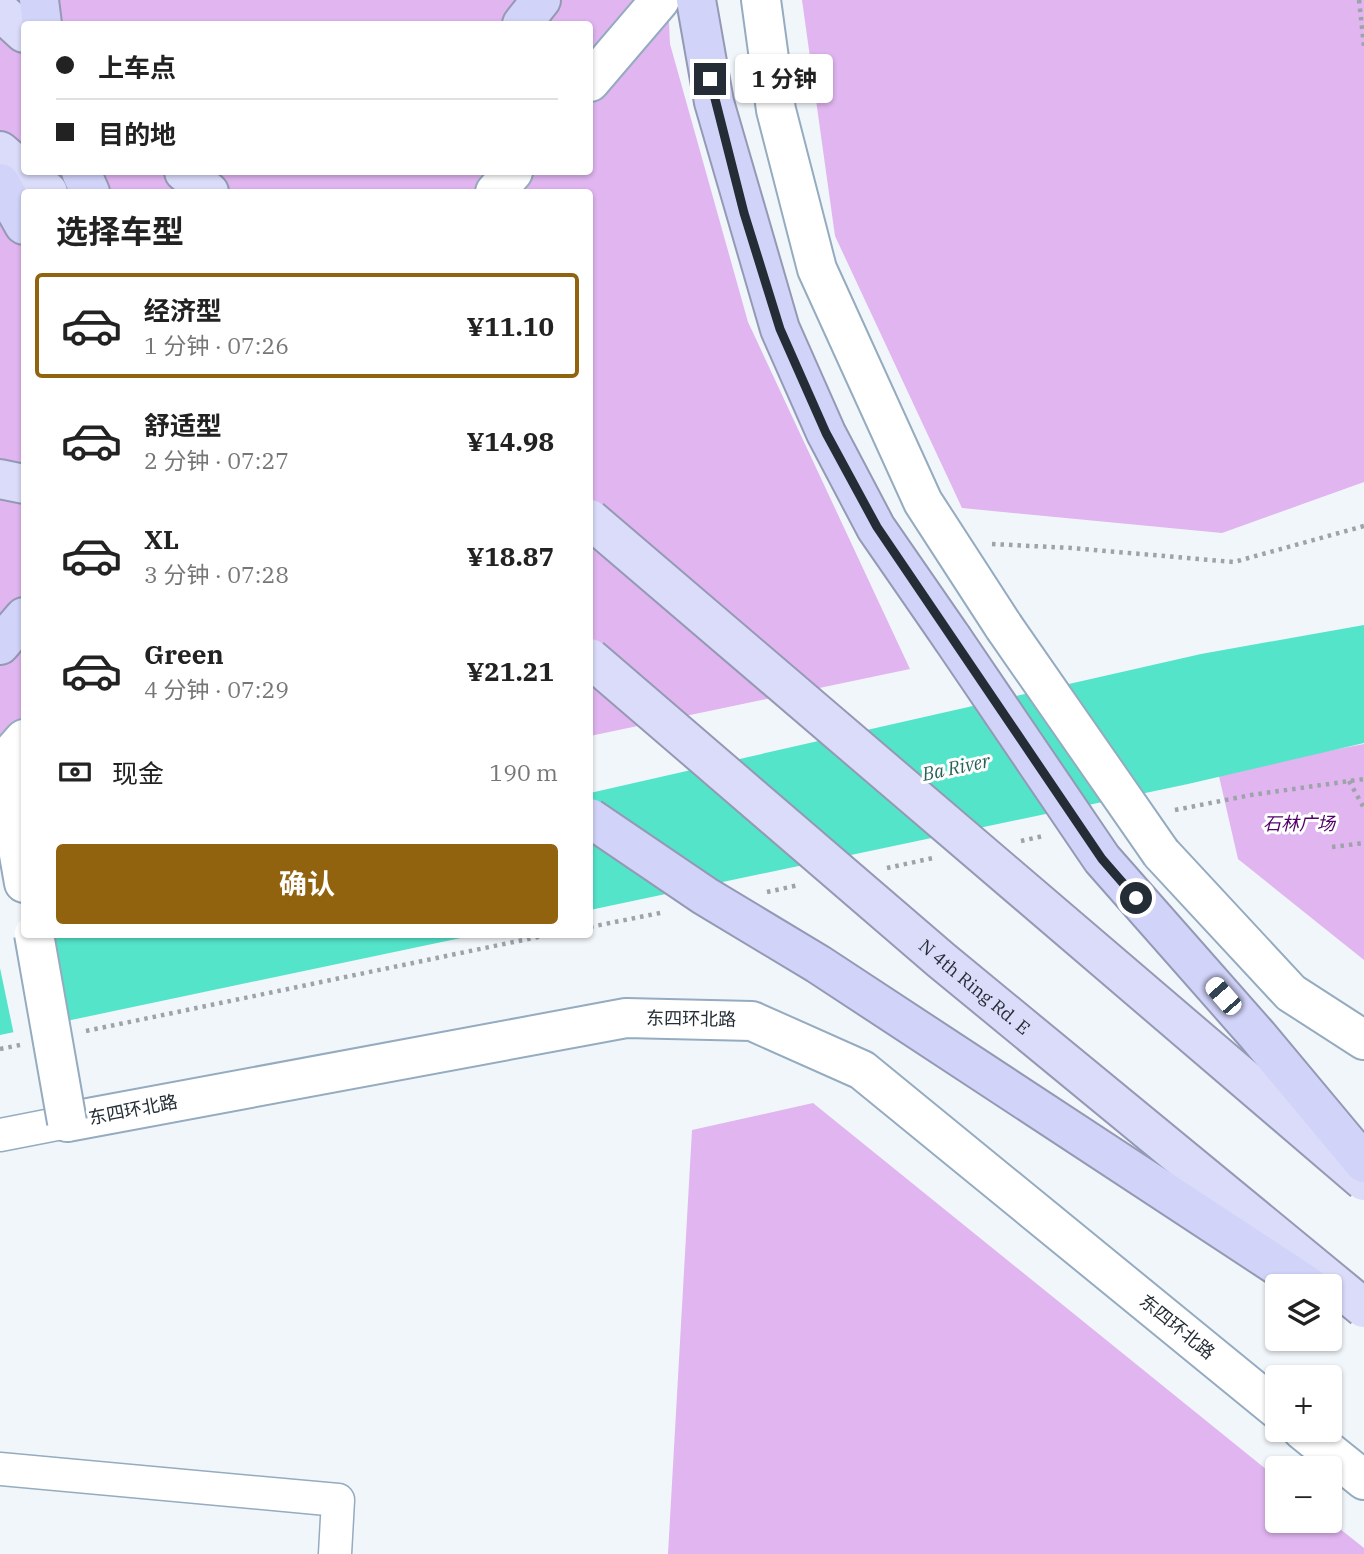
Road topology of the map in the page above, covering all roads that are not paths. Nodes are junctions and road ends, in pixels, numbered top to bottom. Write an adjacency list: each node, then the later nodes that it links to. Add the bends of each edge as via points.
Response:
1 (39, 0): 7 (highway)
2 (541, 0): 8 (highway)
3 (660, 0): 10 (street)
4 (761, 0): 31 (street, bridge, via 776,110 817,269 923,502 1161,853 1291,993)
5 (696, 5): 34 (highway, bridge, via 714,102 780,329 826,433 877,527 1102,859)
6 (0, 11): 9 (highway)
7 (42, 21)
8 (524, 21)
9 (21, 30)
10 (593, 78)
11 (0, 151): 12 (highway)
12 (21, 169)
13 (28, 175): 17 (highway)
14 (188, 175): 18 (highway)
15 (510, 175): 19 (street)
16 (0, 183): 20 (highway)
17 (44, 189)
18 (205, 189)
19 (498, 189)
20 (21, 220)
21 (0, 479): 22 (highway)
22 (21, 483)
23 (593, 522): 35 (highway, bridge)
24 (21, 620): 25 (highway)
25 (0, 645)
26 (593, 661): 38 (highway, N 4th Ring Rd. E, bridge, via 941,960)
27 (9, 755): 29 (street)
28 (593, 820): 36 (highway, bridge)
29 (21, 857)
30 (35, 938): 32 (street, bridge)
31 (1364, 1040)
32 (67, 1122): 33 (street); 40 (street, 东四环北路, via 626,1018 752,1021 862,1070)
33 (0, 1135)
34 (1364, 1163)
35 (1364, 1181)
36 (1290, 1274)
37 (1342, 1308): 39 (highway)
38 (1364, 1308)
39 (1364, 1322)
40 (1265, 1399)
41 (1317, 1442): 43 (street)
42 (0, 1469): 44 (street, via 338,1500)
43 (1364, 1480)
44 (335, 1554)

